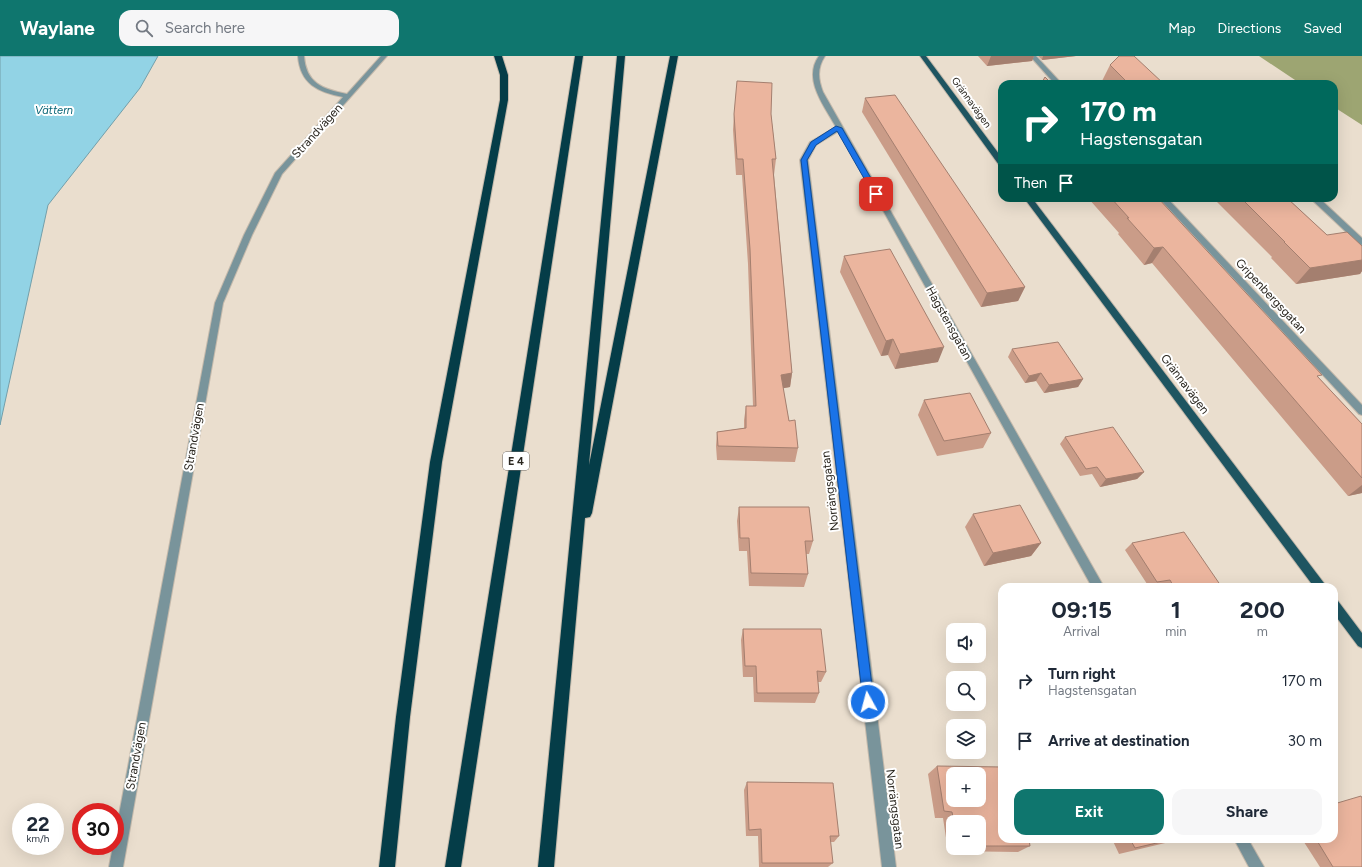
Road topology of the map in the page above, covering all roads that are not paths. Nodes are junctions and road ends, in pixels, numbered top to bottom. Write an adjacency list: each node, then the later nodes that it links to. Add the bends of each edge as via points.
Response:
1 (301, 56): 11 (street, via 303,72 309,82 325,92)
2 (384, 56): 11 (street, Strandvägen)
3 (498, 56): 26 (highway, via 504,75 504,100 436,462)
4 (579, 56): 27 (highway, E 4)
5 (621, 56): 19 (highway)
6 (674, 56): 19 (highway)
7 (822, 56): 12 (street, Hagstensgatan, via 818,61 815,76 820,92)
8 (923, 56): 13 (main road, Grännavägen)
9 (1033, 56): 10 (street)
10 (1055, 80)
11 (348, 96): 25 (street, Strandvägen, via 279,173 248,235 219,303)
12 (839, 128): 20 (street, Hagstensgatan); 29 (street, Norrängsgatan, via 813,144 804,160)
13 (998, 158)
14 (1031, 202): 21 (main road, Grännavägen)
15 (1166, 202): 18 (street, Gripenbergsgatan)
16 (1318, 202): 17 (street)
17 (1362, 242)
18 (1362, 411)
19 (573, 581): 28 (highway)
20 (1096, 583)
21 (1317, 583)
22 (1338, 610): 23 (main road)
23 (1362, 642)
24 (1243, 843): 30 (street)
25 (116, 867)
26 (387, 867)
27 (453, 867)
28 (546, 867)
29 (889, 867)
30 (1257, 867)

